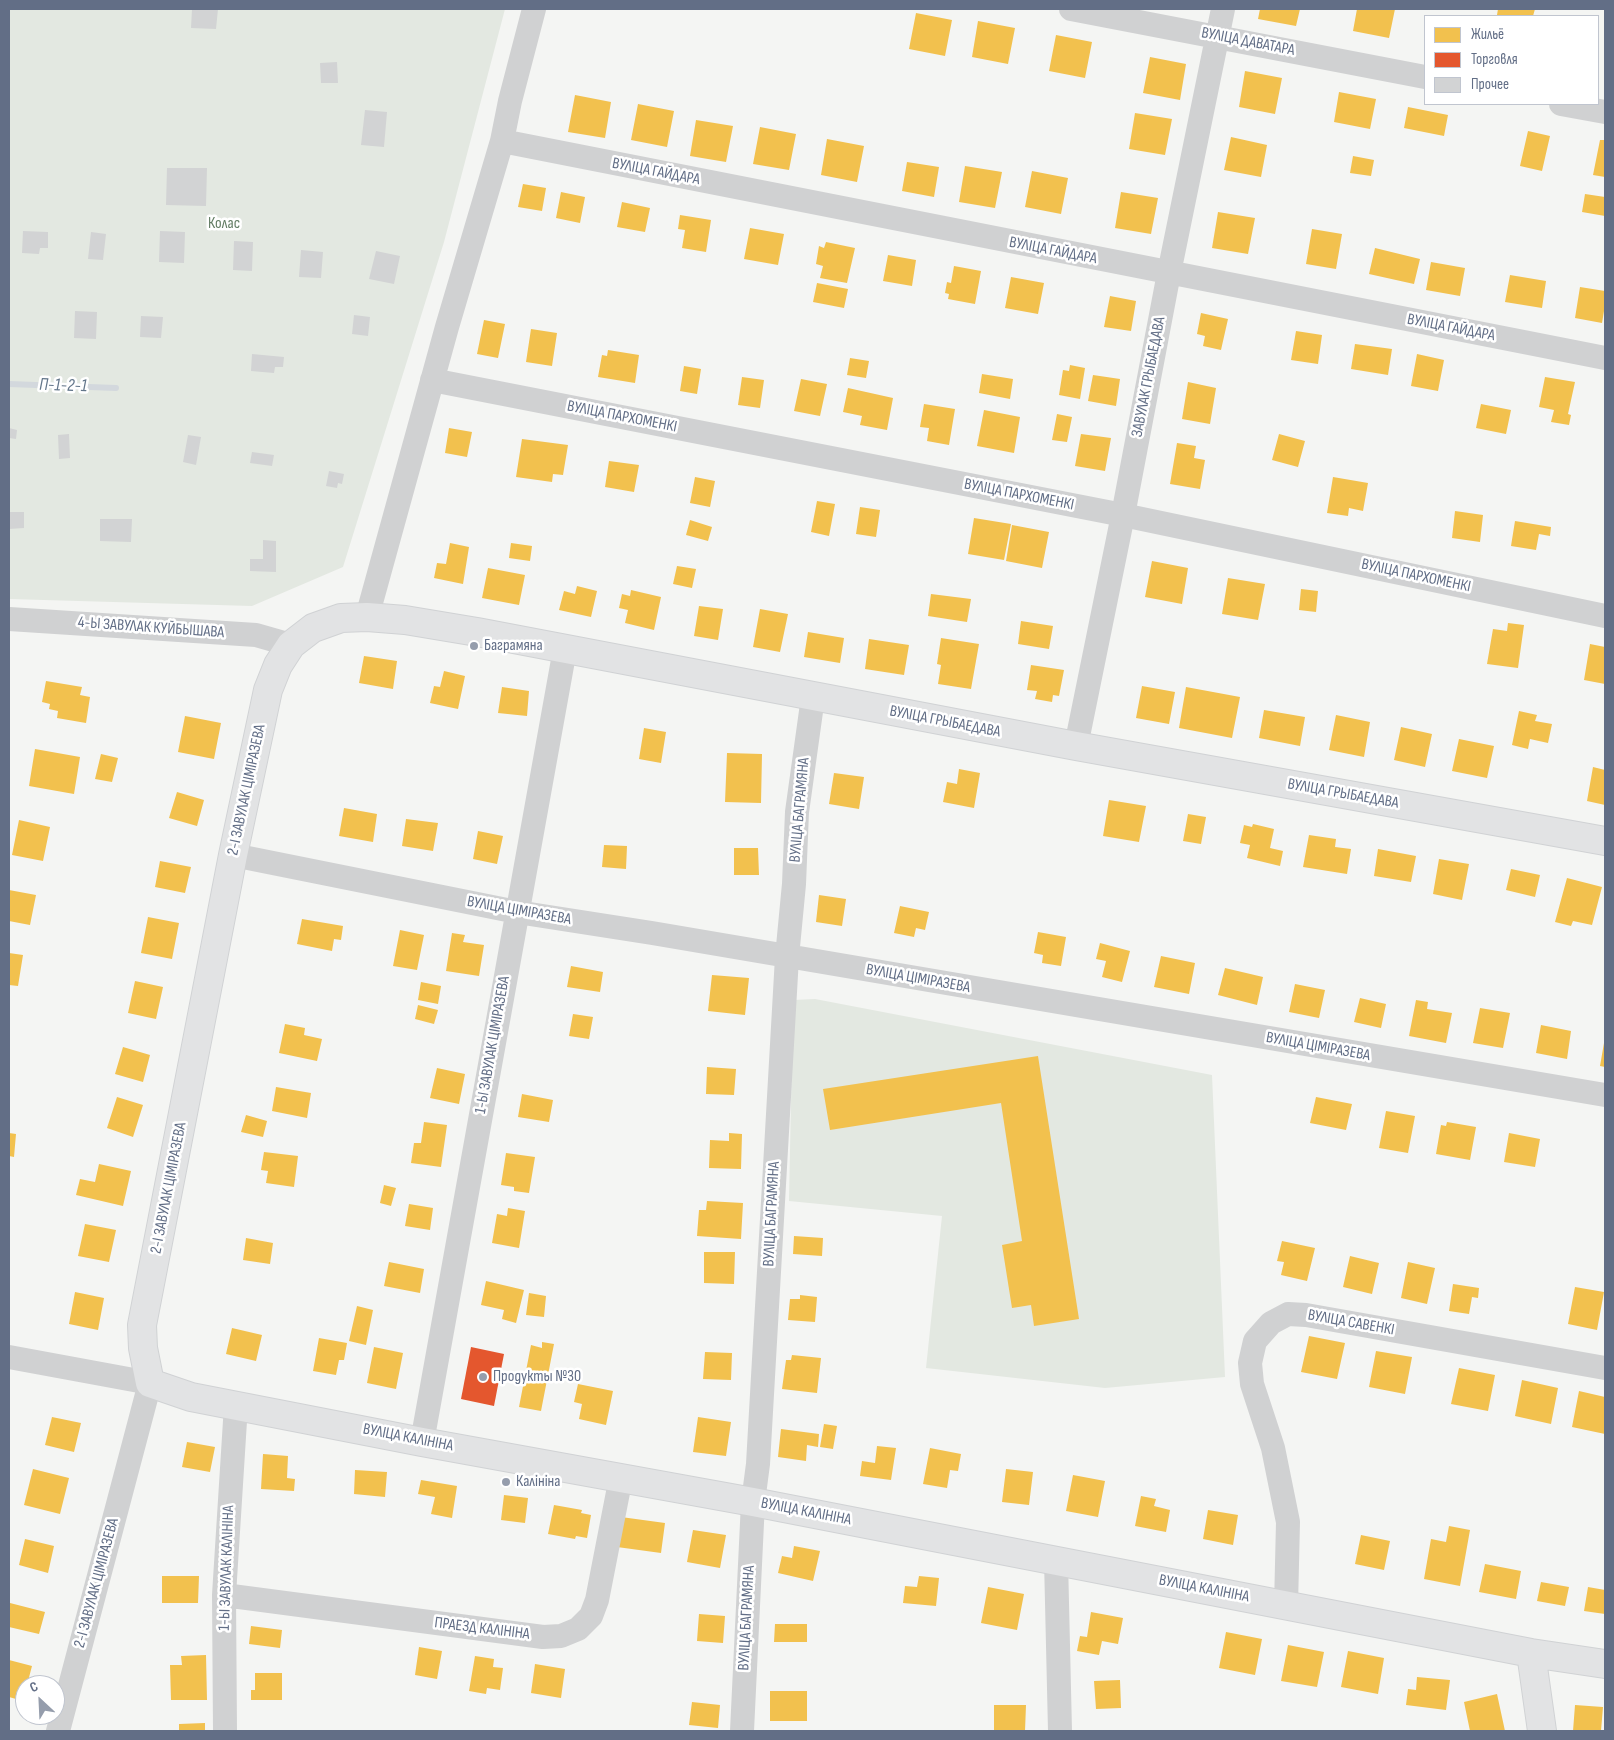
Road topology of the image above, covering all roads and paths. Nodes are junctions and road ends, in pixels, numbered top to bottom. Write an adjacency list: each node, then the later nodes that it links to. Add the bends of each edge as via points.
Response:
1 (534, 9): 8 (street)
2 (1072, 9): 4 (street, ВУЛІЦА ДАВАТАРА)
3 (1223, 9): 4 (street, ЗАВУЛАК ГРЫБАЕДАВА)
4 (1219, 36): 5 (street, ВУЛІЦА ДАВАТАРА); 9 (street, ЗАВУЛАК ГРЫБАЕДАВА)
5 (1424, 77)
6 (1566, 105): 7 (street)
7 (1605, 112)
8 (502, 141): 9 (street, ВУЛІЦА ГАЙДАРА); 11 (street)
9 (1169, 274): 10 (street, ВУЛІЦА ГАЙДАРА); 12 (street, ЗАВУЛАК ГРЫБАЕДАВА)
10 (1605, 358)
11 (432, 380): 12 (street, ВУЛІЦА ПАРХОМЕНКІ); 14 (street)
12 (1123, 515): 13 (street, ВУЛІЦА ПАРХОМЕНКІ); 19 (street, ЗАВУЛАК ГРЫБАЕДАВА)
13 (1605, 616)
14 (367, 617): 16 (street, ВУЛІЦА ГРЫБАЕДАВА, via 341,618 313,628); 17 (street, ВУЛІЦА ГРЫБАЕДАВА, via 405,620)
15 (10, 625): 16 (street, 4-Ы ЗАВУЛАК КУЙБЫШАВА, via 256,635)
16 (291, 645): 21 (street, 2-І ЗАВУЛАК ЦІМІРАЗЕВА, via 268,690)
17 (565, 649): 18 (street, ВУЛІЦА ГРЫБАЕДАВА); 22 (street, 1-Ы ЗАВУЛАК ЦІМІРАЗЕВА)
18 (813, 697): 19 (street, ВУЛІЦА ГРЫБАЕДАВА); 23 (street, ВУЛІЦА БАГРАМЯНА, via 797,812)
19 (1076, 746): 20 (street, ВУЛІЦА ГРЫБАЕДАВА)
20 (1605, 841)
21 (233, 855): 22 (street, ВУЛІЦА ЦІМІРАЗЕВА); 27 (street, 2-І ЗАВУЛАК ЦІМІРАЗЕВА, via 142,1325)
22 (517, 912): 23 (street, ВУЛІЦА ЦІМІРАЗЕВА); 29 (street, 1-Ы ЗАВУЛАК ЦІМІРАЗЕВА)
23 (787, 957): 24 (street, ВУЛІЦА ЦІМІРАЗЕВА); 31 (street, ВУЛІЦА БАГРАМЯНА, via 758,1464)
24 (1605, 1095)
25 (9, 1357): 27 (street, ВУЛІЦА КАЛІНІНА)
26 (1605, 1368): 34 (street, ВУЛІЦА САВЕНКІ, via 1306,1314 1288,1314 1271,1322 1256,1341 1250,1363 1252,1384 1273,1448 1288,1522)
27 (150, 1383): 28 (street, ВУЛІЦА КАЛІНІНА, via 191,1397); 37 (street, 2-І ЗАВУЛАК ЦІМІРАЗЕВА)
28 (236, 1405): 29 (street, ВУЛІЦА КАЛІНІНА); 33 (street, 1-Ы ЗАВУЛАК КАЛІНІНА)
29 (422, 1442): 30 (street, ВУЛІЦА КАЛІНІНА)
30 (621, 1477): 31 (street, ВУЛІЦА КАЛІНІНА); 33 (street, ПРАЕЗД КАЛІНІНА, via 591,1616 578,1629 561,1636 543,1637)
31 (753, 1502): 32 (street, ВУЛІЦА КАЛІНІНА); 39 (street, ВУЛІЦА БАГРАМЯНА)
32 (1056, 1560): 34 (street, ВУЛІЦА КАЛІНІНА); 40 (street)
33 (224, 1595): 38 (street, 1-Ы ЗАВУЛАК КАЛІНІНА)
34 (1286, 1606): 35 (street, ВУЛІЦА КАЛІНІНА)
35 (1530, 1653): 36 (street, ВУЛІЦА КАЛІНІНА); 41 (street)
36 (1605, 1664)
37 (58, 1731)
38 (225, 1731)
39 (742, 1731)
40 (1060, 1731)
41 (1542, 1731)

